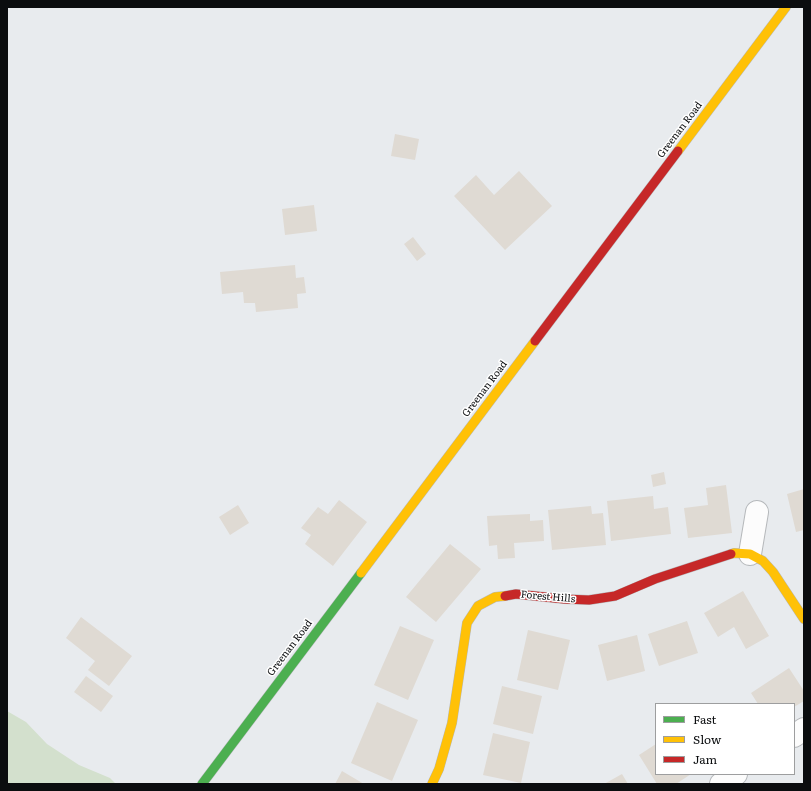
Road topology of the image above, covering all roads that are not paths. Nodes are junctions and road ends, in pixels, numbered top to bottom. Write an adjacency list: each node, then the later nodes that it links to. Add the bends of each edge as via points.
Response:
1 (786, 7): 8 (street, Greenan Road)
2 (757, 512): 3 (street)
3 (750, 554): 4 (street, via 763,561 773,572); 9 (street, Forest Hills, via 734,553 636,585 614,596 589,600 516,594 495,597 478,606 467,623 452,723)
4 (804, 619)
5 (804, 729): 6 (street)
6 (795, 735)
7 (734, 775): 10 (street)
8 (202, 784)
9 (432, 784)
10 (721, 784)

